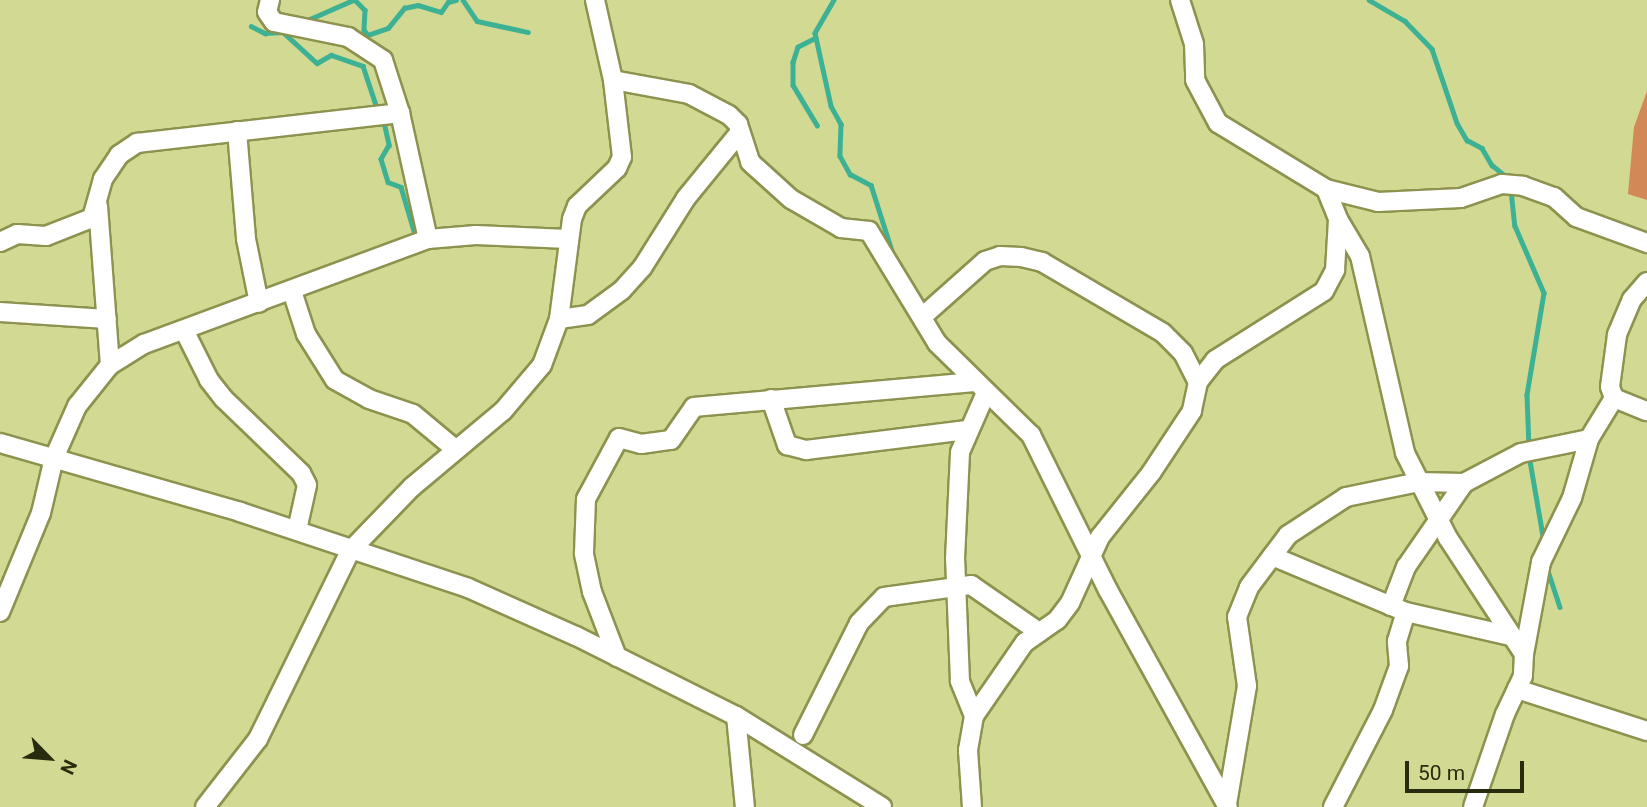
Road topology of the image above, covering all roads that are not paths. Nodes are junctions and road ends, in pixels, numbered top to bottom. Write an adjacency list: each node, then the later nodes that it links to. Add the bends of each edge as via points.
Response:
1 (270, 0): 5 (street, via 267,12 274,22 348,37 383,60)
2 (595, 0): 4 (street)
3 (1180, 0): 8 (street, via 1194,44 1195,80 1218,123)
4 (613, 80): 7 (street, via 690,94 729,115); 12 (street, via 622,157 617,168 577,206)
5 (400, 113): 6 (street); 11 (street)
6 (237, 131): 9 (street, via 128,147 103,179); 17 (street, via 246,239)
7 (740, 132): 19 (street, via 750,162 791,199 841,228 870,231); 21 (street, via 686,198 666,233 622,290 588,315)
8 (1326, 189): 10 (street); 14 (street, via 1378,202 1461,198 1502,184 1523,186 1554,197 1576,217)
9 (97, 202): 13 (street, via 92,218 68,231 46,236 17,233); 20 (street)
10 (1338, 219): 24 (street, via 1335,270 1324,291 1215,360); 34 (street, via 1360,256 1405,453)
11 (428, 239): 12 (street, via 475,235); 16 (street)
12 (568, 239): 21 (street)
13 (0, 242)
14 (1647, 243)
15 (1647, 282): 26 (street, via 1632,299 1617,335 1610,387)
16 (292, 291): 17 (street); 32 (street, via 306,334 335,380 369,399 413,414)
17 (259, 303): 22 (street)
18 (0, 312): 20 (street)
19 (922, 317): 24 (street, via 985,261 1021,257 1042,262 1163,333 1183,353); 25 (street, via 937,343)
20 (107, 319): 23 (street)
21 (559, 319): 32 (street, via 542,365 503,411)
22 (184, 330): 23 (street, via 144,344); 37 (street, via 224,399 301,472 307,485)
23 (110, 365): 33 (street, via 76,406)
24 (1198, 382): 39 (street, via 1192,411)
25 (979, 388): 27 (street); 29 (street); 39 (street, via 1031,435)
26 (1614, 398): 28 (street); 30 (street)
27 (771, 399): 29 (street, via 787,444 806,450); 47 (street, via 694,407 671,440 641,444 626,436 614,447 586,499 584,553 592,592)
28 (1647, 411)
29 (967, 430): 41 (street, via 960,452)
30 (1588, 439): 35 (street, via 1521,453); 46 (street, via 1572,498 1541,562)
31 (0, 443): 33 (street)
32 (455, 449): 38 (street)
33 (54, 458): 37 (street); 43 (street, via 41,513)
34 (1419, 482): 35 (street); 36 (street); 40 (street, via 1346,497 1298,527)
35 (1464, 482): 36 (street)
36 (1438, 521): 42 (street, via 1406,567); 45 (street)
37 (297, 530): 38 (street)
38 (350, 551): 47 (street, via 468,588); 54 (street, via 258,739)
39 (1090, 555): 44 (street, via 1070,603 1057,620); 53 (street)
40 (1272, 556): 42 (street); 53 (street, via 1249,587 1237,617 1247,686)
41 (954, 587): 44 (street, via 971,585); 50 (street, via 960,681); 52 (street, via 884,597 869,609)
42 (1399, 609): 45 (street); 58 (street, via 1399,666 1383,710)
43 (0, 612)
44 (1039, 632): 50 (street, via 1025,642)
45 (1511, 636): 46 (street)
46 (1524, 654): 48 (street)
47 (617, 657): 49 (street)
48 (1517, 689): 51 (street); 59 (street)
49 (736, 716): 55 (street); 56 (street)
50 (974, 716): 57 (street, via 968,750)
51 (1647, 731)
52 (803, 735)
53 (1228, 805)
54 (205, 807)
55 (745, 807)
56 (883, 807)
57 (972, 807)
58 (1333, 807)
59 (1473, 807)

